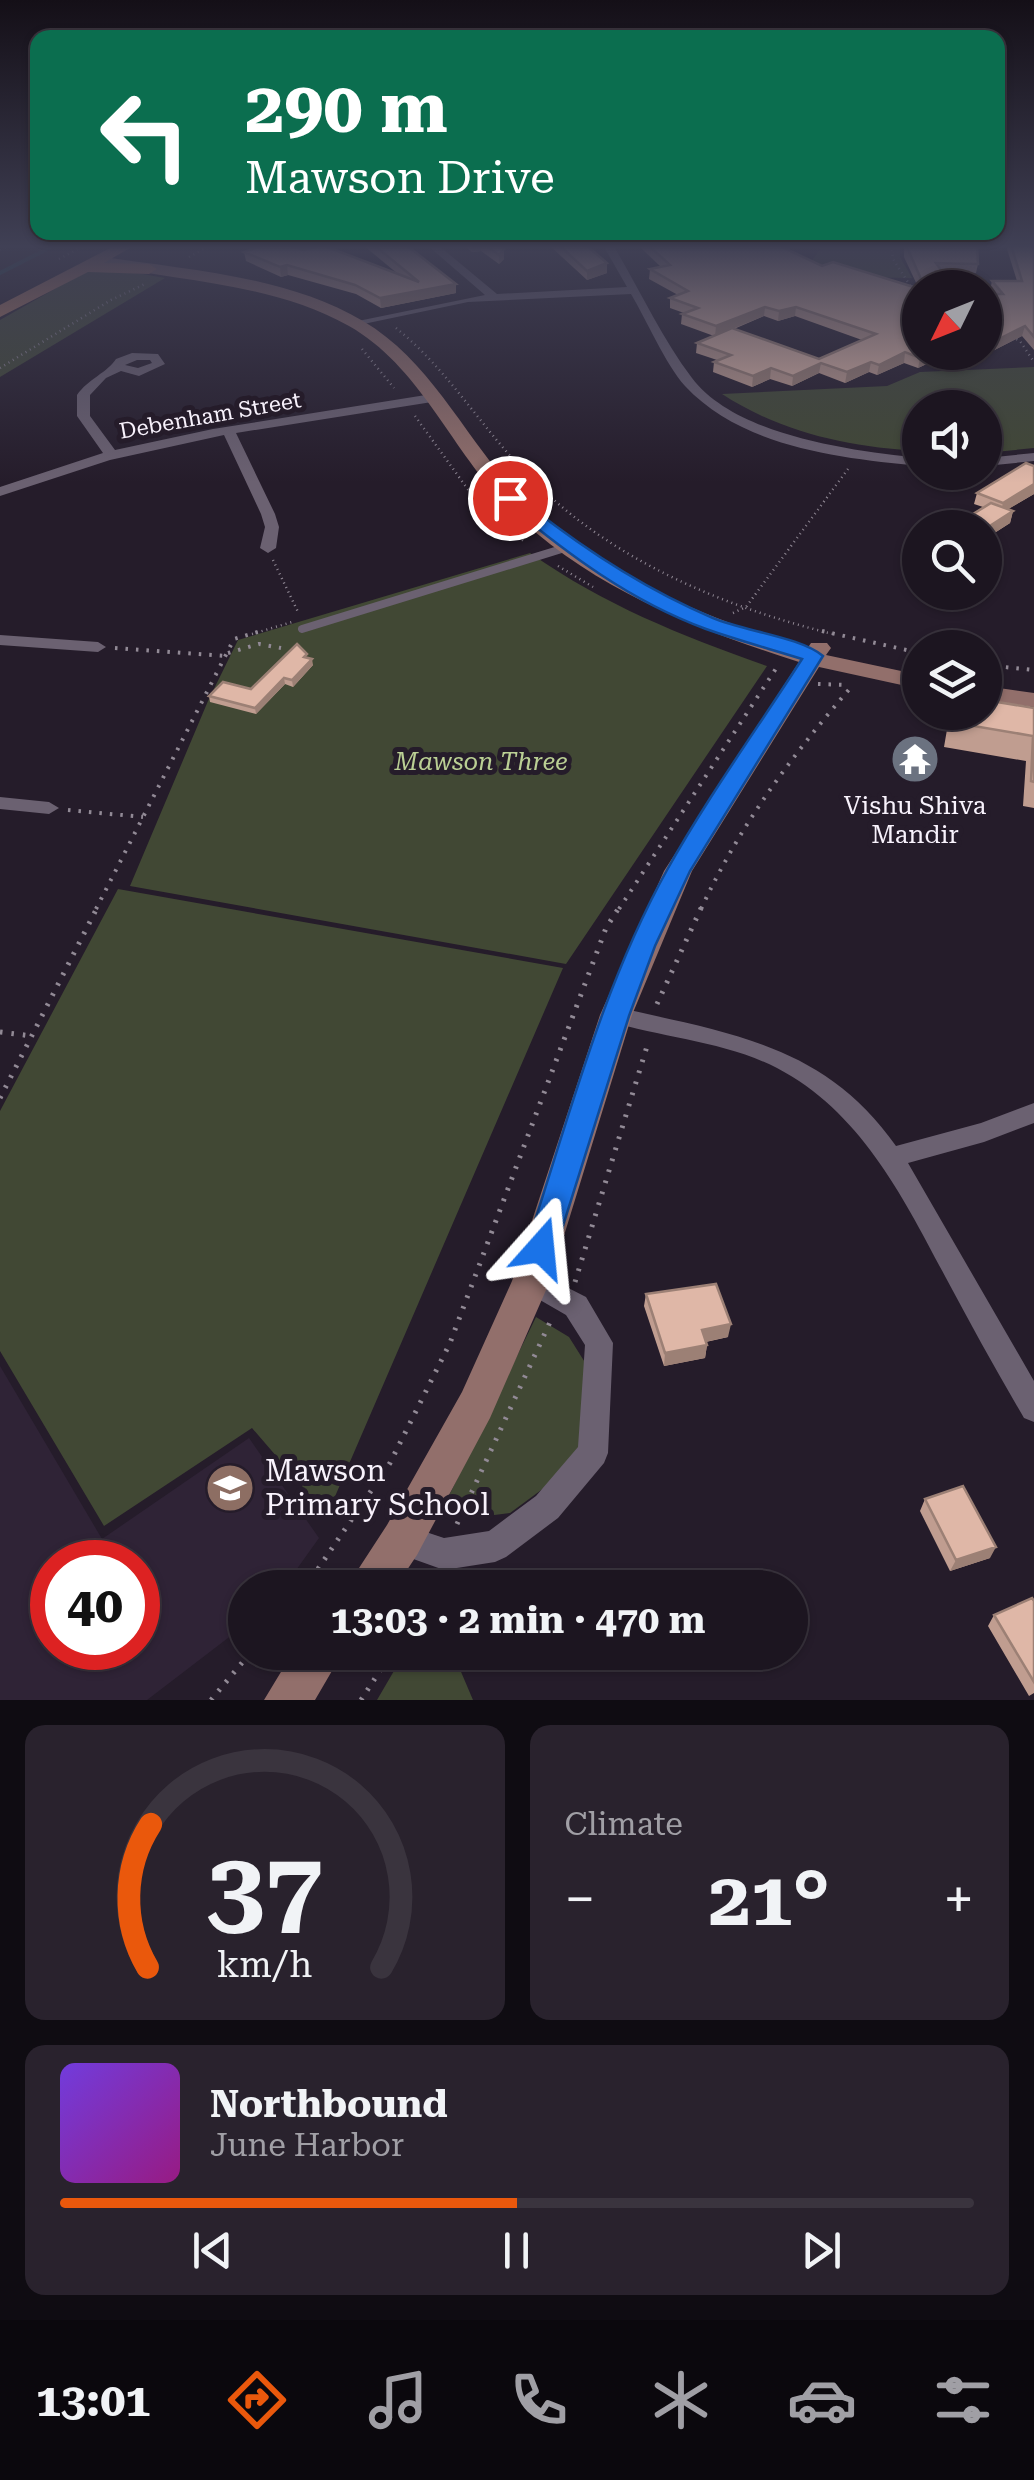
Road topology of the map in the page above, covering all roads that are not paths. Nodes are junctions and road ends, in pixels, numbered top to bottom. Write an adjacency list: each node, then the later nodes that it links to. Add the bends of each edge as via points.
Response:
1 (358, 324): 4 (main road)
2 (655, 324): 8 (street, via 688,382 744,420 800,442)
3 (119, 367): 6 (street, via 97,377 80,402 89,432)
4 (432, 398): 5 (street, Debenham Street); 12 (main road, via 510,498)
5 (229, 430): 6 (street, Debenham Street); 11 (street, via 272,526)
6 (110, 454): 10 (street, Debenham Street)
7 (1034, 457): 9 (street)
8 (902, 460)
9 (1002, 460)
10 (0, 492)
11 (268, 548)
12 (578, 552): 13 (lane, via 542,555); 16 (main road, via 680,611)
13 (302, 629)
14 (0, 640): 15 (street)
15 (98, 647)
16 (823, 654): 17 (main road); 18 (main road); 25 (main road, via 678,871)
17 (902, 669)
18 (902, 677)
19 (1002, 683): 20 (main road)
20 (1034, 688)
21 (1002, 695): 22 (main road)
22 (1034, 700)
23 (0, 804): 24 (street)
24 (49, 808)
25 (616, 1016): 27 (street, via 785,1062 822,1083); 28 (main road)
26 (1034, 1113): 27 (street)
27 (893, 1157): 29 (street)
28 (531, 1280): 30 (main road, via 476,1405); 30 (street, via 576,1306 599,1343 593,1454 547,1507 495,1546 444,1554)
29 (1034, 1408)
30 (402, 1540): 31 (main road)
31 (381, 1570)
32 (308, 1670): 33 (main road)
33 (287, 1700)

